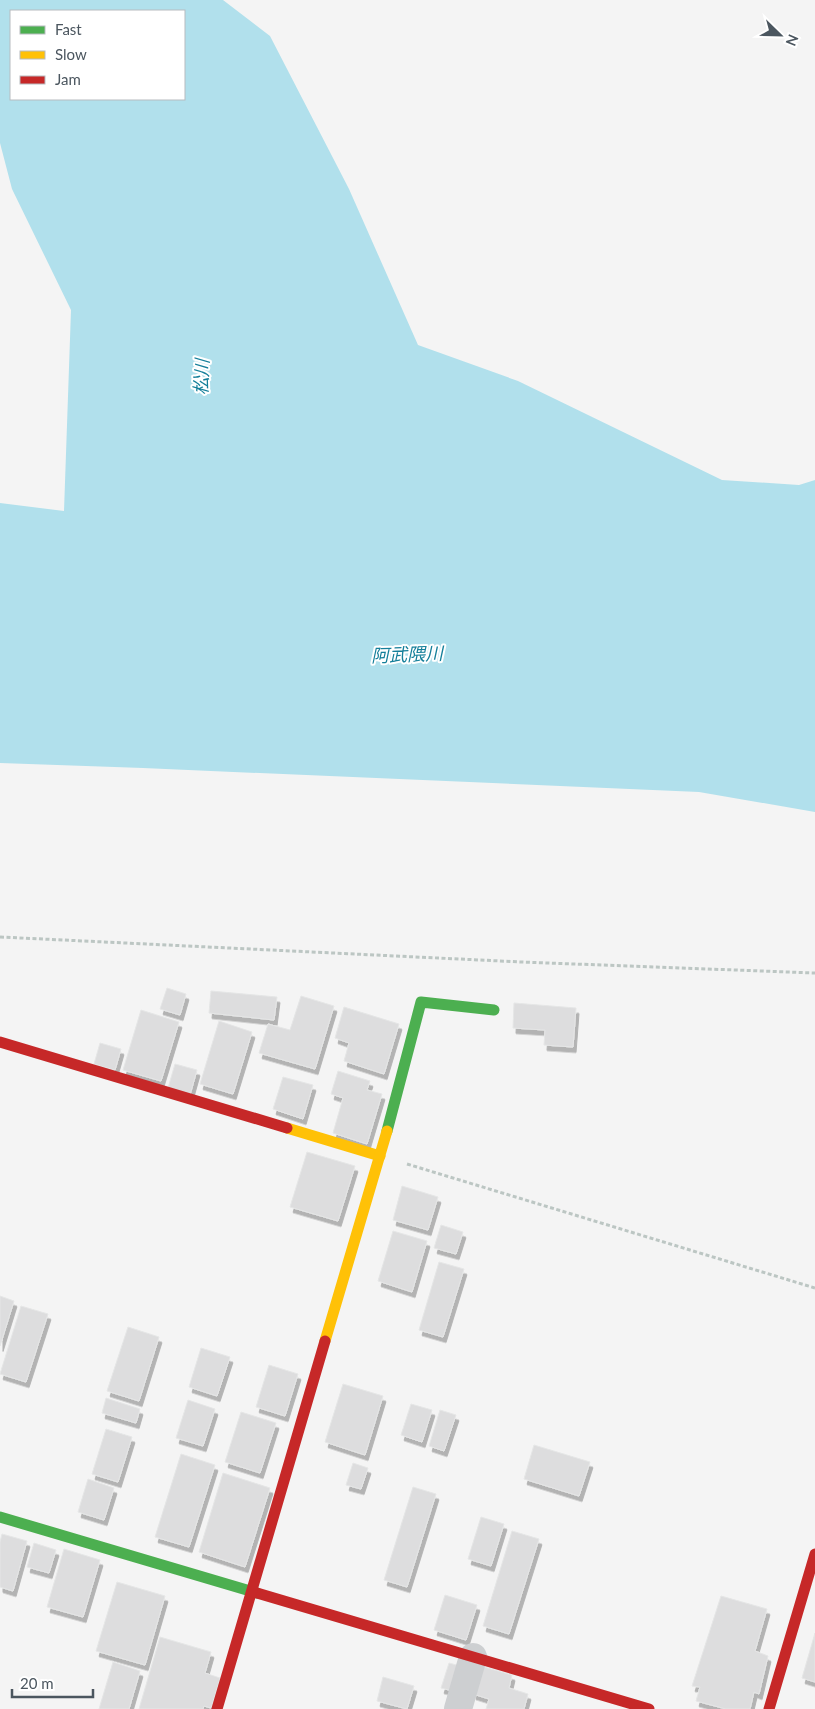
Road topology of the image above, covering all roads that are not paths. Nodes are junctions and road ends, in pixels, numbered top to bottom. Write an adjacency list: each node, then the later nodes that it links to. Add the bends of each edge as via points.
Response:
1 (494, 1010): 3 (street, via 421,1002)
2 (0, 1042): 3 (street)
3 (380, 1156): 6 (street)
4 (0, 1518): 6 (street)
5 (815, 1554): 11 (street)
6 (251, 1592): 7 (street); 8 (street)
7 (473, 1657): 9 (street); 10 (street)
8 (217, 1709)
9 (458, 1709)
10 (650, 1709)
11 (769, 1709)

